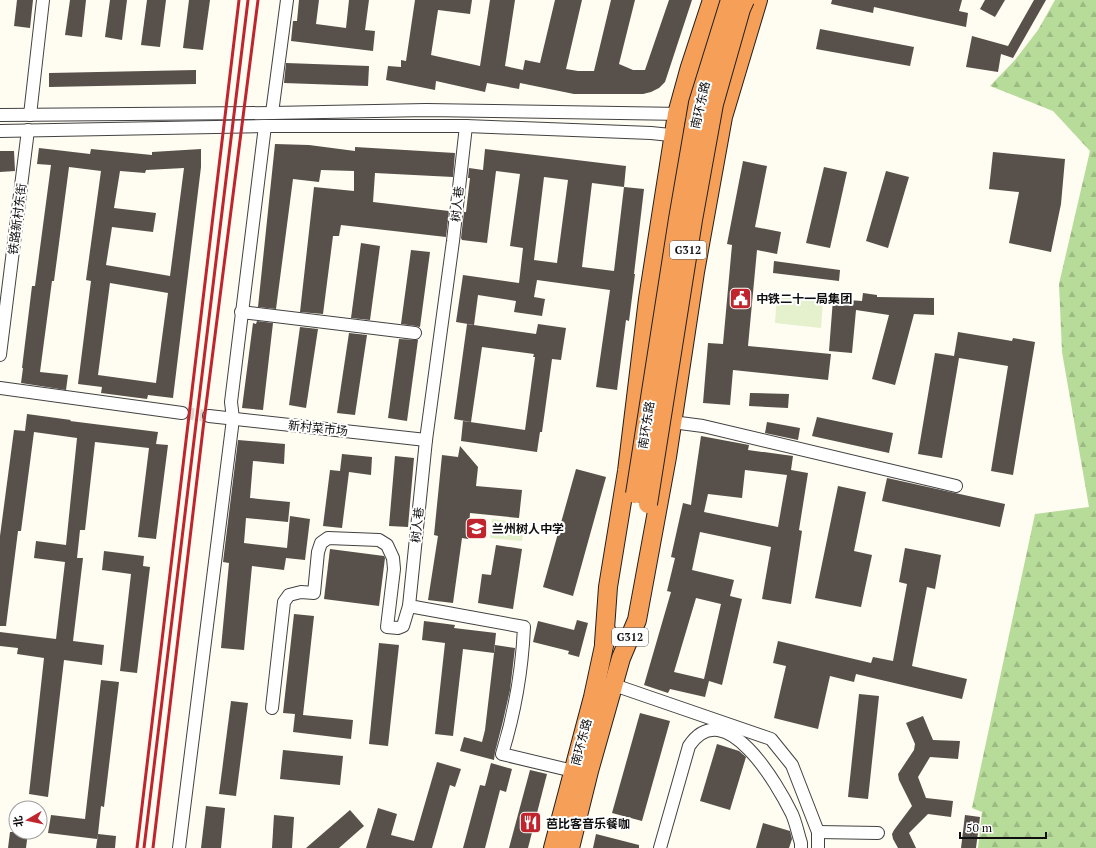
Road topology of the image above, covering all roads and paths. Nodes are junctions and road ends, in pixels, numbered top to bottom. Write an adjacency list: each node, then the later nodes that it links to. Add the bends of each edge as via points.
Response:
1 (43, 0): 10 (street)
2 (288, 0): 7 (street)
3 (712, 0): 8 (highway)
4 (730, 0): 28 (highway, 南环东路 / G312, bridge, via 698,104 678,219)
5 (745, 0): 28 (highway, 南环东路 / G312, bridge, via 714,104)
6 (758, 0): 11 (highway, 南环东路)
7 (272, 113): 8 (street, via 426,110); 10 (street)
8 (677, 114): 11 (street); 16 (highway)
9 (0, 115): 10 (street)
10 (30, 115)
11 (723, 117): 17 (highway, 南环东路)
12 (265, 126): 13 (street); 14 (street); 18 (street)
13 (466, 126): 16 (street); 26 (street, 树人巷)
14 (28, 130): 15 (street); 20 (street, 铁路新村东街)
15 (0, 131)
16 (674, 136): 17 (street); 30 (highway, via 648,298 627,471 608,587)
17 (719, 140): 25 (highway, 南环东路)
18 (241, 312): 19 (street); 24 (street, via 231,402)
19 (415, 333)
20 (0, 355)
21 (0, 388): 22 (street)
22 (182, 413)
23 (210, 416): 24 (street, 新村菜市场)
24 (233, 419): 26 (street, 新村菜市场); 38 (street)
25 (672, 422): 27 (street, via 703,426); 31 (highway, 南环东路 / G312, via 637,620)
26 (426, 440): 29 (street, 树人巷)
27 (956, 486)
28 (642, 499): 30 (highway, 南环东路 / G312); 31 (highway, 南环东路 / G312)
29 (409, 606): 33 (street, 树人巷, via 403,626 387,626 394,569 393,558 387,545 379,540 328,538 321,543 314,593 301,592 289,595 284,602); 35 (street, via 524,627 522,663 516,698 502,754)
30 (604, 643): 35 (highway, 南环东路 / G312, via 593,697)
31 (621, 658): 32 (highway, 南环东路 / G312)
32 (614, 685): 34 (street); 40 (highway, 南环东路 / G312)
33 (272, 708)
34 (725, 728): 36 (street, via 771,739 792,765); 41 (street, via 704,732 689,746); 42 (street, via 749,749 773,780 792,815)
35 (573, 771): 39 (highway, 南环东路 / G312)
36 (818, 832): 37 (street); 43 (street)
37 (878, 833)
38 (179, 848)
39 (553, 848)
40 (570, 848)
41 (660, 848)
42 (801, 848)
43 (818, 848)

